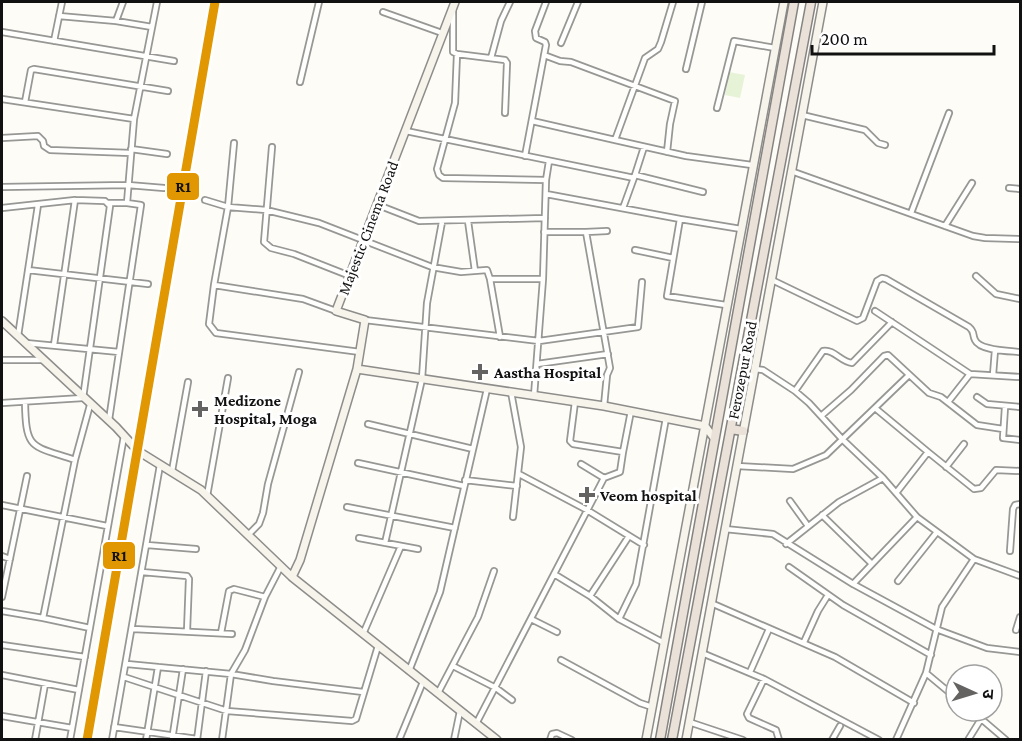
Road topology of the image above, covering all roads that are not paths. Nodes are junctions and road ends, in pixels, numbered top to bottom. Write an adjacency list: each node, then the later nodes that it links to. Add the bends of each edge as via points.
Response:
1 (62, 2): 16 (street)
2 (123, 2): 17 (street)
3 (156, 2): 18 (street)
4 (319, 2): 30 (street)
5 (510, 2): 27 (street)
6 (546, 2): 25 (street, via 534,34 545,42)
7 (578, 2): 22 (street)
8 (673, 2): 31 (street, via 662,42 645,58)
9 (702, 2): 29 (street)
10 (784, 2): 23 (street)
11 (794, 2): 163 (highway, Ferozepur Road)
12 (811, 2): 158 (highway, Ferozepur Road)
13 (823, 2): 39 (street)
14 (454, 3): 20 (street, Majestic Cinema Road); 24 (street, via 452,49)
15 (383, 12): 20 (street)
16 (59, 16): 17 (street); 21 (street)
17 (116, 21): 18 (street)
18 (152, 27): 26 (street)
19 (2, 32): 21 (street)
20 (442, 33): 42 (street, Majestic Cinema Road)
21 (54, 41): 26 (street)
22 (561, 43)
23 (775, 48): 36 (street, via 734,41); 55 (street)
24 (457, 54): 27 (street); 44 (street, via 455,103)
25 (544, 56): 31 (street); 41 (street)
26 (146, 57): 28 (street); 32 (street)
27 (491, 58): 37 (street, via 507,63)
28 (174, 61)
29 (686, 69)
30 (300, 82)
31 (635, 86): 45 (street); 51 (street, via 675,101)
32 (140, 88): 33 (street); 35 (street, via 32,69); 40 (street)
33 (168, 91)
34 (2, 99): 35 (street)
35 (25, 102): 40 (street)
36 (717, 108)
37 (505, 113)
38 (949, 113): 77 (street)
39 (802, 115): 47 (street, via 865,130); 56 (street)
40 (134, 119): 50 (street)
41 (532, 121): 45 (street); 53 (street)
42 (406, 131): 44 (street); 72 (street, Majestic Cinema Road)
43 (2, 138): 50 (street, via 38,136 50,150)
44 (445, 139): 53 (street); 58 (street, via 437,170 441,177)
45 (615, 140): 49 (street)
46 (234, 143): 73 (street)
47 (885, 145)
48 (272, 147): 76 (street)
49 (644, 147): 51 (street); 57 (street)
50 (131, 151): 52 (street); 60 (street)
51 (667, 152): 55 (street)
52 (167, 154)
53 (525, 156): 54 (street)
54 (549, 161): 57 (street); 58 (street)
55 (752, 165): 83 (street)
56 (791, 171): 77 (street); 100 (street)
57 (635, 177): 65 (street); 75 (street)
58 (546, 180): 66 (street)
59 (972, 183): 82 (street)
60 (128, 185): 61 (street); 62 (street); 70 (street)
61 (2, 187)
62 (164, 188)
63 (1009, 188): 64 (street)
64 (1020, 189)
65 (703, 192)
66 (546, 194): 75 (street); 78 (street)
67 (75, 200): 69 (street); 71 (street); 94 (street)
68 (205, 200): 73 (street)
69 (108, 203): 70 (street); 97 (street)
70 (127, 203): 102 (street, via 141,205)
71 (38, 205): 74 (street); 92 (street)
72 (378, 205): 81 (street, via 420,221); 87 (street, Majestic Cinema Road)
73 (228, 207): 76 (street); 104 (street)
74 (2, 208)
75 (623, 208): 79 (street)
76 (266, 210): 87 (street); 95 (street, via 263,237 267,246)
77 (911, 213): 82 (street)
78 (545, 218): 80 (street); 85 (street)
79 (680, 219): 83 (street); 90 (street)
80 (468, 221): 81 (street); 93 (street)
81 (442, 222): 91 (street)
82 (945, 226): 88 (street, via 979,237)
83 (741, 229): 106 (street)
84 (607, 231): 86 (street)
85 (544, 232): 86 (street); 99 (street)
86 (586, 232): 113 (street)
87 (364, 239): 91 (street); 95 (street, Majestic Cinema Road)
88 (1020, 239)
89 (635, 250): 90 (street)
90 (673, 258): 106 (street, via 667,296)
91 (432, 267): 93 (street); 112 (street)
92 (28, 270): 94 (street); 115 (street)
93 (475, 271): 98 (street, via 487,270)
94 (65, 273): 97 (street); 117 (street)
95 (350, 276): 108 (street, Majestic Cinema Road)
96 (976, 276): 105 (street, via 996,294)
97 (99, 279): 102 (street); 118 (street)
98 (490, 279): 99 (street); 114 (street)
99 (543, 279): 116 (street)
100 (772, 280): 119 (street, via 857,321 863,318 877,281 886,279 969,327 978,343); 128 (street)
101 (642, 282): 113 (street, via 638,327)
102 (130, 283): 103 (street); 120 (street)
103 (148, 284)
104 (213, 285): 108 (street, via 303,298); 121 (street, via 209,324 216,333)
105 (1020, 299)
106 (726, 305): 157 (street)
107 (875, 310): 111 (street)
108 (336, 311): 109 (street, Majestic Cinema Road)
109 (364, 320): 112 (street); 121 (street)
110 (2, 321): 115 (street)
111 (892, 322): 130 (street); 138 (street, via 852,363 823,351)
112 (425, 327): 114 (street); 135 (street)
113 (604, 331): 116 (street); 123 (street)
114 (500, 337): 116 (street)
115 (21, 340): 117 (street); 125 (street)
116 (539, 341): 126 (street)
117 (54, 345): 118 (street)
118 (89, 350): 120 (street); 142 (street)
119 (995, 350): 122 (street); 131 (street)
120 (119, 352): 155 (street)
121 (360, 352): 127 (street)
122 (1020, 352)
123 (608, 354): 126 (street); 148 (street)
124 (2, 360): 125 (street)
125 (41, 360): 142 (street)
126 (537, 364): 140 (street)
127 (357, 369): 135 (street); 225 (street)
128 (754, 369): 138 (street, via 763,370); 160 (street)
129 (299, 372): 204 (street, via 263,513)
130 (970, 374): 131 (street); 145 (street)
131 (993, 375): 133 (street)
132 (908, 376): 145 (street, via 930,394); 151 (street); 153 (street, via 890,356 884,356)
133 (1020, 377)
134 (228, 378): 187 (street)
135 (422, 379): 137 (street); 161 (street)
136 (188, 382): 176 (street)
137 (487, 389): 139 (street); 167 (street)
138 (795, 391): 153 (street)
139 (511, 392): 140 (street); 179 (street, via 521,447)
140 (534, 396): 144 (street)
141 (977, 397): 149 (street, via 987,404)
142 (83, 398): 143 (street); 147 (street)
143 (25, 402): 146 (street); 170 (street, via 25,427 31,442)
144 (576, 402): 148 (street); 168 (street, via 571,442)
145 (948, 402): 159 (street, via 977,425)
146 (2, 403)
147 (90, 405): 155 (street); 170 (street)
148 (604, 406): 152 (street)
149 (1005, 407): 150 (street); 159 (street)
150 (1020, 407)
151 (875, 408): 164 (street); 169 (street)
152 (630, 411): 154 (street); 168 (street)
153 (821, 416): 164 (street)
154 (666, 418): 157 (street); 210 (street)
155 (109, 421): 162 (street)
156 (368, 424): 161 (street)
157 (705, 426): 163 (street); 249 (street)
158 (730, 429): 160 (highway); 308 (highway, Ferozepur Road)
159 (1003, 429): 165 (street, via 1003,438)
160 (743, 431): 174 (street)
161 (410, 434): 167 (street); 178 (street)
162 (124, 436): 173 (street); 199 (street)
163 (714, 438): 307 (highway, Ferozepur Road)
164 (843, 440): 174 (street, via 826,455 798,468); 182 (street)
165 (1020, 440)
166 (964, 444): 175 (street)
167 (473, 449): 183 (street)
168 (623, 452): 181 (street, via 620,472)
169 (928, 452): 175 (street); 186 (street)
170 (75, 460): 196 (street)
171 (358, 463): 178 (street)
172 (581, 464): 181 (street)
173 (160, 465): 176 (street); 208 (street)
174 (737, 466): 202 (street)
175 (946, 467): 177 (street, via 976,489 996,470)
176 (172, 471): 187 (street)
177 (1020, 471)
178 (401, 473): 184 (street); 195 (street)
179 (519, 474): 185 (street); 193 (street)
180 (27, 476): 192 (street)
181 (604, 478): 193 (street)
182 (883, 478): 186 (street); 194 (street)
183 (465, 480): 184 (street); 185 (street)
184 (464, 486): 201 (street)
185 (517, 486): 197 (street)
186 (896, 493): 198 (street)
187 (207, 496): 204 (street)
188 (790, 501): 200 (street)
189 (1020, 504): 214 (street, via 1013,509)
190 (2, 505): 192 (street)
191 (347, 507): 195 (street)
192 (21, 509): 196 (street); 216 (street)
193 (587, 510): 205 (street); 223 (street)
194 (822, 515): 200 (street); 218 (street)
195 (392, 516): 201 (street); 207 (street)
196 (63, 517): 199 (street); 235 (street)
197 (513, 517)
198 (917, 517): 203 (street); 218 (street)
199 (107, 526): 238 (street)
200 (808, 526): 209 (street)
201 (455, 528): 262 (street, via 440,592)
202 (725, 530): 209 (street, via 769,533); 232 (street)
203 (937, 532): 217 (street); 226 (street)
204 (248, 535): 219 (street)
205 (629, 536): 210 (street); 230 (street)
206 (359, 538): 207 (street)
207 (385, 543): 211 (street)
208 (147, 544): 212 (street); 222 (street)
209 (786, 544): 227 (street)
210 (644, 545): 237 (street, via 636,584)
211 (401, 546): 213 (street); 247 (street)
212 (196, 549)
213 (418, 549)
214 (1010, 551)
215 (2, 556): 216 (street)
216 (10, 559): 229 (street)
217 (974, 559): 224 (street); 241 (street, via 944,604)
218 (872, 564): 227 (street)
219 (280, 566): 225 (street); 231 (street)
220 (789, 567): 228 (street)
221 (494, 571): 258 (street, via 482,609)
222 (142, 572): 239 (street); 243 (street, via 187,576)
223 (554, 574): 230 (street); 236 (street)
224 (1020, 576)
225 (292, 577): 247 (street)
226 (898, 581)
227 (853, 584): 241 (street)
228 (828, 595): 248 (street); 254 (street)
229 (2, 596)
230 (590, 596): 237 (street)
231 (265, 597): 245 (street, via 230,591); 265 (street, via 245,650)
232 (711, 603): 240 (street); 253 (street)
233 (2, 611): 235 (street)
234 (1020, 617): 242 (street)
235 (43, 618): 238 (street)
236 (531, 619): 244 (street); 272 (street)
237 (619, 619): 249 (street)
238 (90, 628): 255 (street)
239 (133, 629): 243 (street); 257 (street)
240 (769, 629): 248 (street); 263 (street)
241 (936, 629): 252 (street, via 987,648); 254 (street)
242 (1016, 630)
243 (187, 632): 245 (street)
244 (557, 632)
245 (221, 633): 246 (street)
246 (232, 634)
247 (363, 634): 251 (street)
248 (804, 642): 280 (street)
249 (664, 643): 281 (street)
250 (2, 645): 255 (street)
251 (378, 646): 262 (street); 275 (street)
252 (1020, 652)
253 (702, 653): 263 (street); 286 (street)
254 (931, 655): 264 (street)
255 (85, 657): 274 (street)
256 (561, 660): 281 (street)
257 (127, 664): 259 (street); 267 (street)
258 (453, 666): 272 (street); 276 (street)
259 (158, 667): 260 (street); 271 (street)
260 (183, 669): 261 (street); 277 (street)
261 (206, 671): 265 (street); 279 (street)
262 (409, 671): 269 (street)
263 (750, 672): 268 (street)
264 (926, 673): 273 (street); 280 (street)
265 (231, 674): 275 (street); 282 (street)
266 (2, 675): 270 (street)
267 (124, 677): 271 (street); 291 (street)
268 (764, 679): 311 (street, via 747,714 776,730); 313 (street)
269 (423, 682): 276 (street); 301 (street)
270 (45, 684): 274 (street); 285 (street)
271 (156, 687): 277 (street); 293 (street)
272 (496, 688): 278 (street); 289 (street)
273 (944, 688)
274 (79, 690): 292 (street)
275 (363, 692): 282 (street, via 356,719 352,721)
276 (438, 693): 283 (street)
277 (180, 695): 279 (street); 294 (street)
278 (512, 700)
279 (203, 703): 282 (street); 295 (street)
280 (914, 703): 314 (street)
281 (652, 707): 306 (street)
282 (227, 711): 300 (street)
283 (460, 711): 289 (street); 302 (street)
284 (2, 716): 285 (street)
285 (38, 722): 292 (street); 296 (street)
286 (689, 722): 309 (street); 310 (street)
287 (979, 723): 315 (street)
288 (986, 723): 316 (street)
289 (476, 724): 303 (street)
290 (840, 726): 312 (street)
291 (114, 727): 293 (street); 298 (street)
292 (72, 728): 297 (street)
293 (148, 732): 294 (street); 299 (street)
294 (172, 738): 295 (street)
295 (197, 739)
296 (35, 740)
297 (70, 740)
298 (112, 740)
299 (146, 740)
300 (222, 740)
301 (399, 740)
302 (454, 740)
303 (497, 740)
304 (550, 740): 305 (street, via 557,732)
305 (572, 740)
306 (646, 740)
307 (660, 740)
308 (672, 740)
309 (686, 740)
310 (743, 740)
311 (779, 740)
312 (832, 740)
313 (879, 740)
314 (896, 740)
315 (968, 740)
316 (1006, 740)

